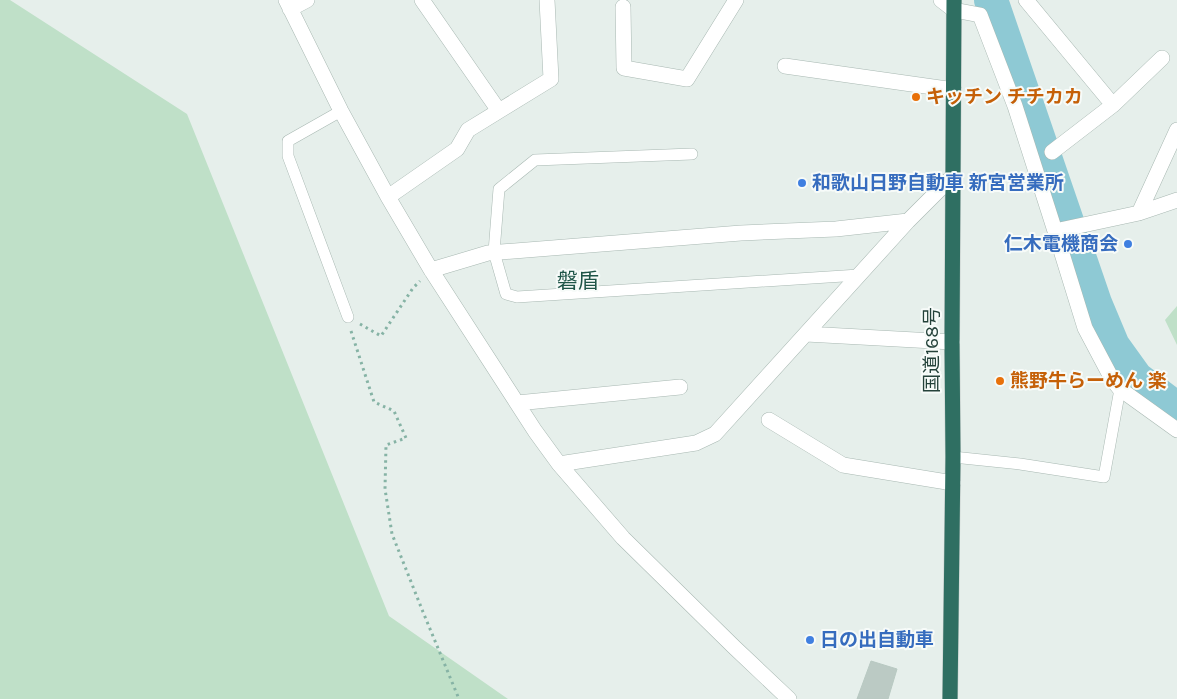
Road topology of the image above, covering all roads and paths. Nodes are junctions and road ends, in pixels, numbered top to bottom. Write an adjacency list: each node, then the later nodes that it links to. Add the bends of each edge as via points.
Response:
1 (307, 0): 7 (street)
2 (422, 0): 15 (street)
3 (547, 0): 15 (street, via 551,79)
4 (736, 0): 9 (street, via 687,79 624,68)
5 (941, 0): 8 (street)
6 (1026, 0): 13 (street)
7 (288, 5): 14 (street)
8 (954, 5): 12 (highway, 国道168号); 24 (street, via 980,15 1015,106)
9 (623, 7)
10 (1162, 58): 13 (street)
11 (785, 66): 12 (street)
12 (954, 90): 19 (highway, 国道168号)
13 (1114, 105): 17 (street)
14 (341, 111): 20 (street); 28 (lane, via 288,141 288,156)
15 (499, 111): 20 (street, via 468,130 457,149)
16 (1177, 130): 22 (street)
17 (1052, 152)
18 (692, 154): 25 (lane, via 535,160 499,189)
19 (953, 176): 23 (street); 30 (highway, 国道168号)
20 (388, 197): 26 (street)
21 (1177, 200): 22 (street)
22 (1139, 212): 24 (street)
23 (908, 220): 25 (street, via 836,229); 27 (street)
24 (1055, 231): 32 (street, via 1085,328)
25 (494, 252): 26 (street); 27 (lane, via 506,294 517,298)
26 (431, 270): 28 (path, via 413,288 381,336); 33 (street)
27 (859, 275): 29 (street)
28 (348, 317): 39 (path, via 374,402 394,411 406,438 386,445 385,451 385,489 392,534)
29 (806, 334): 30 (street); 37 (street, via 715,434 696,443)
30 (952, 342): 36 (highway, 国道168号)
31 (680, 386): 33 (street)
32 (1120, 389): 35 (street); 36 (lane, via 1104,477)
33 (517, 403): 37 (street)
34 (769, 420): 38 (street, via 843,465)
35 (1177, 430)
36 (954, 457): 38 (highway, 国道168号)
37 (559, 464): 40 (street, via 624,538)
38 (953, 483): 41 (highway, 国道168号)
39 (460, 699)
40 (789, 699)
41 (950, 699)

